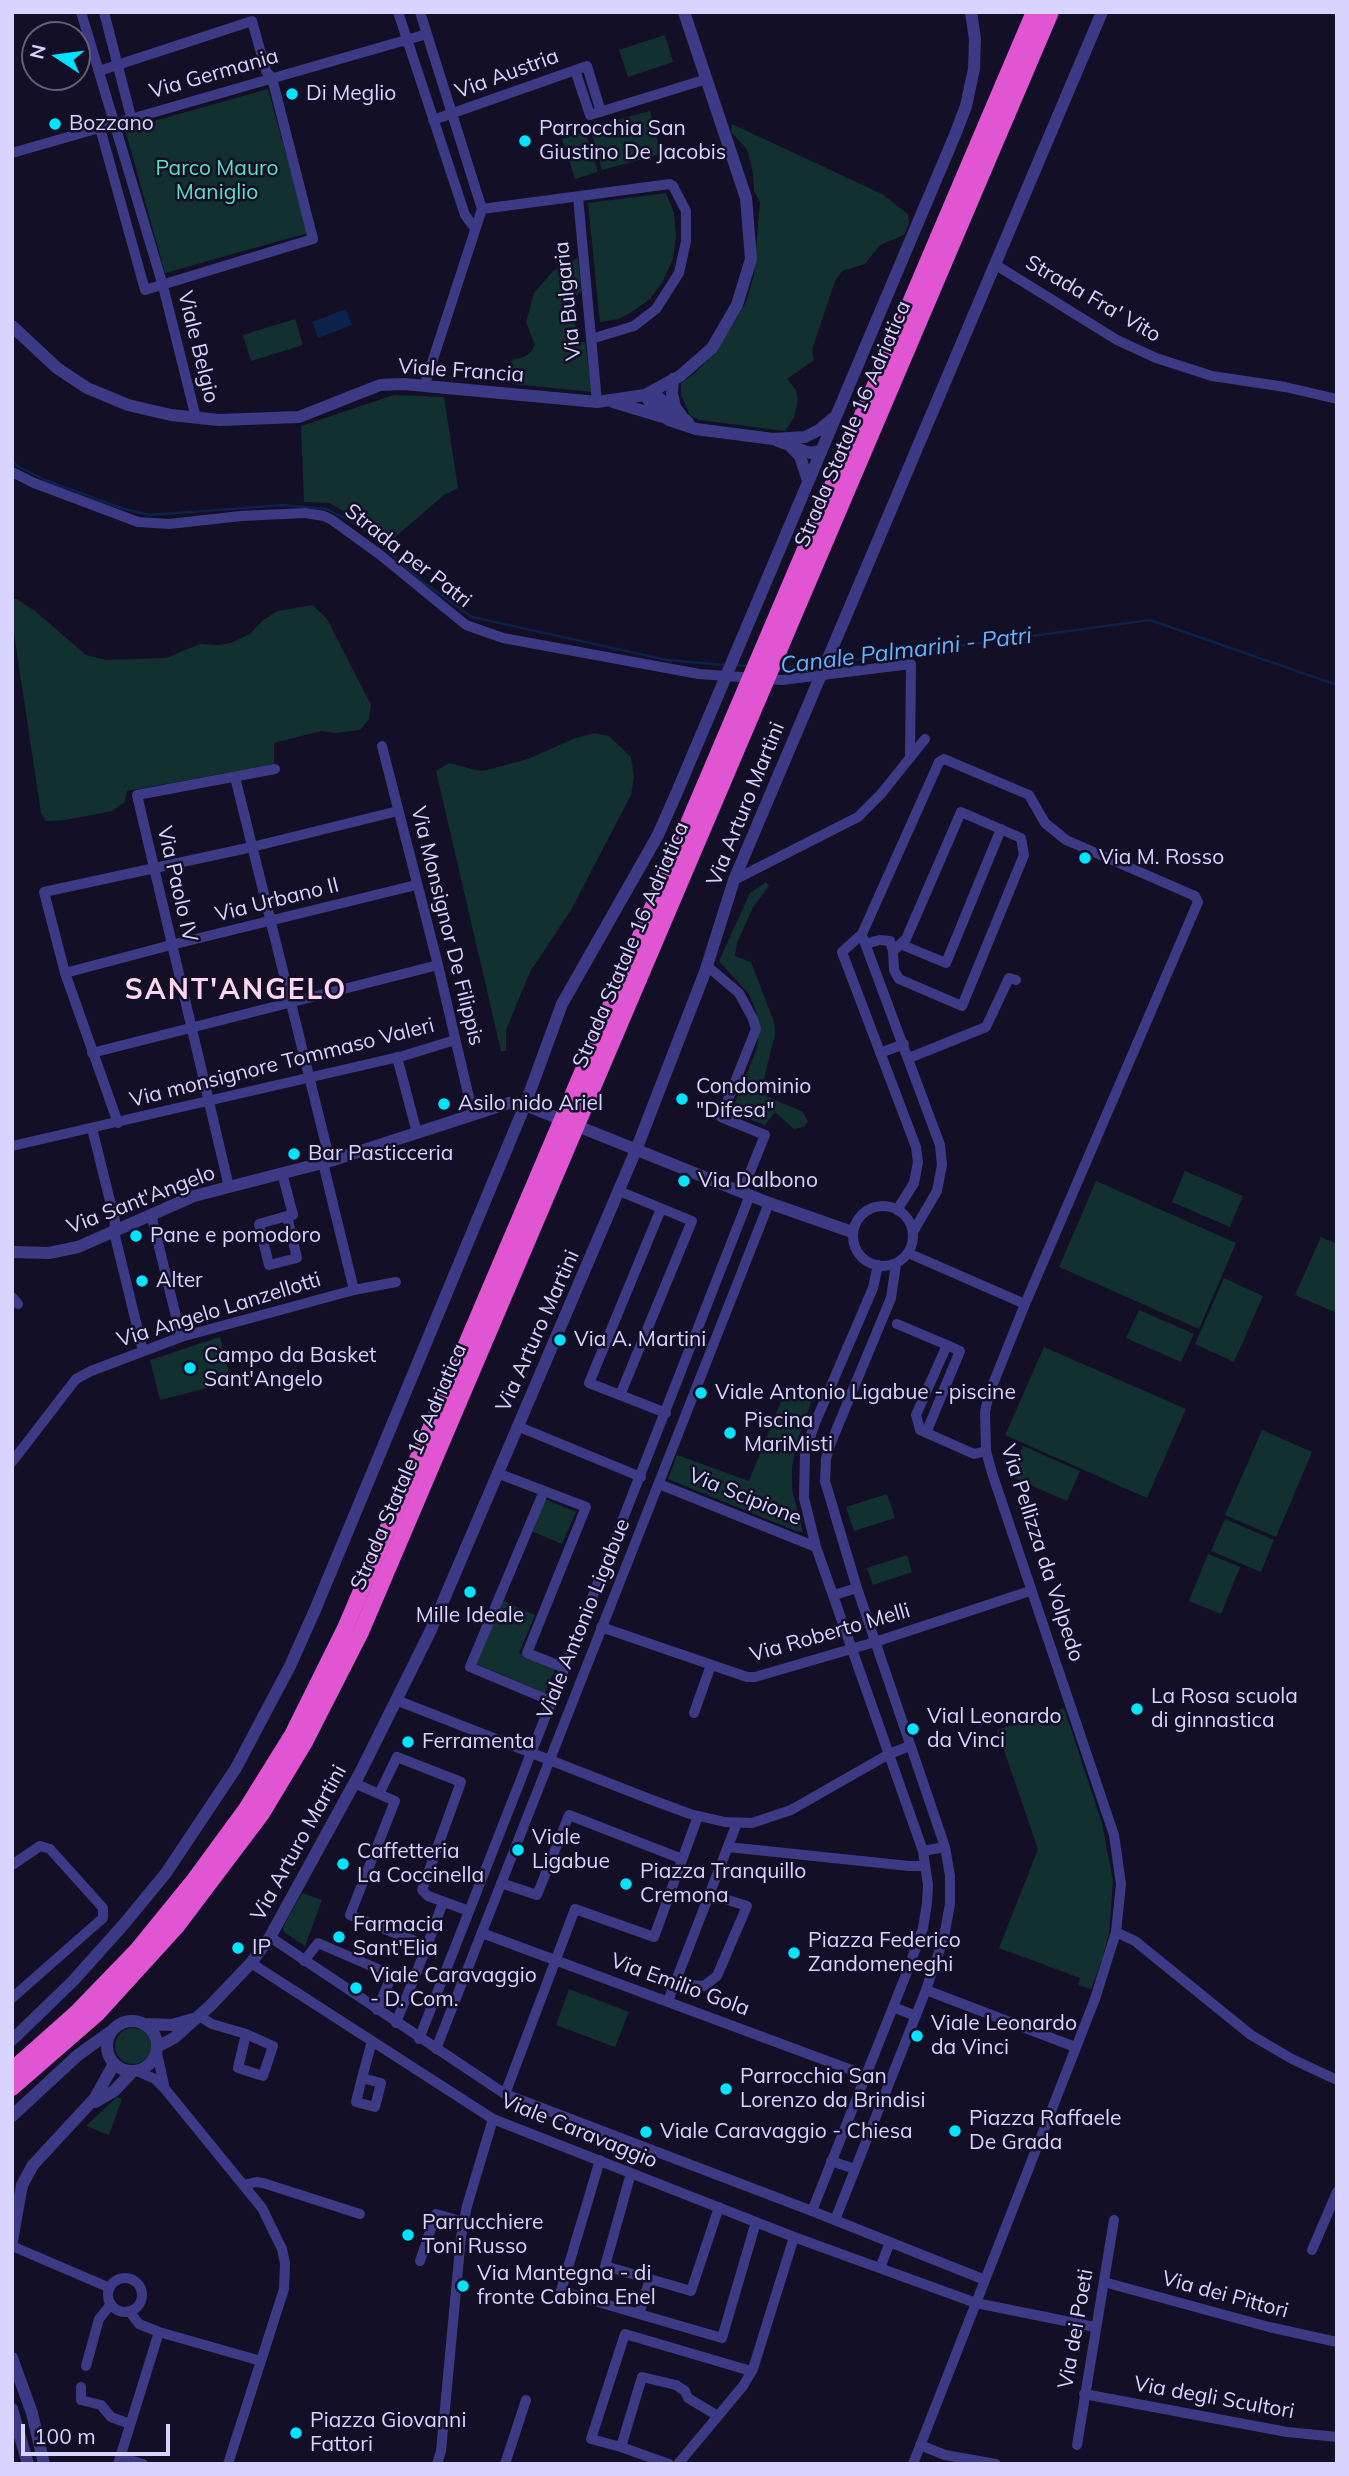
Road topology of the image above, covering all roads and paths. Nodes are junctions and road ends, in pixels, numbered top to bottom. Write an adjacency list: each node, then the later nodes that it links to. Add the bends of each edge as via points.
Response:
1 (81, 12): 13 (street, Viale Belgio)
2 (104, 12): 12 (street)
3 (398, 12): 11 (street)
4 (420, 12): 10 (street)
5 (684, 12): 15 (street)
6 (971, 12): 34 (street, via 974,69 966,106)
7 (1034, 12): 43 (highway, Strada Statale 16 Adriatica)
8 (1051, 12): 43 (highway, Strada Statale 16 Adriatica)
9 (1102, 12): 25 (street, Via Arturo Martini)
10 (427, 34): 11 (street, Via Germania); 16 (street)
11 (406, 40): 14 (street, Via Germania); 18 (street)
12 (118, 63): 13 (street); 14 (street, via 252,21); 17 (street)
13 (99, 71): 19 (street, Viale Belgio)
14 (272, 78): 17 (street, Via Germania); 26 (street, via 313,239)
15 (707, 79): 16 (street, Via Austria, via 601,112 587,66); 29 (street, via 746,198 751,258 740,296 712,348)
16 (451, 114): 18 (street, Via Austria); 23 (street)
17 (131, 117): 19 (street, Via Germania)
18 (433, 120): 24 (street, via 465,215)
19 (113, 124): 20 (street, Via Germania); 26 (street, Viale Belgio)
20 (100, 128): 21 (street, Via Germania); 26 (street, Viale Belgio, via 145,290)
21 (12, 153)
22 (578, 197): 23 (street); 28 (street, Via Bulgaria); 28 (street, via 670,184 685,211 686,241 678,273 656,309 634,326)
23 (482, 209): 24 (street)
24 (474, 227): 30 (street)
25 (996, 265): 32 (street, Strada Fra' Vito, via 1117,340 1156,358 1212,376); 54 (street, Via Arturo Martini)
26 (163, 286): 36 (street, Viale Belgio)
27 (12, 326): 36 (street, Viale Francia, via 57,368 87,388 128,405)
28 (591, 339): 33 (street, Via Bulgaria)
29 (673, 379): 31 (street); 37 (street, via 675,407)
30 (425, 384): 33 (street, Viale Francia); 36 (street, Viale Francia, via 380,385 299,417)
31 (647, 394): 33 (street, Viale Francia); 35 (street); 37 (street, via 658,397)
32 (1337, 399)
33 (603, 401): 35 (street)
34 (836, 416): 39 (street); 40 (street)
35 (664, 417): 38 (street)
36 (196, 418)
37 (685, 420): 38 (street)
38 (696, 429): 39 (street)
39 (793, 443): 40 (street, via 803,440); 42 (street)
40 (821, 451): 42 (street)
41 (12, 472): 47 (street, Strada per Patri, via 138,522 169,524 305,513 324,516 466,625 503,638 699,674 782,680 911,664)
42 (808, 481): 74 (street, via 658,835 562,1004)
43 (767, 660): 44 (highway, Strada Statale 16 Adriatica)
44 (750, 699): 174 (highway, Strada Statale 16 Adriatica, via 346,1626 292,1735 246,1809 137,1950); 179 (highway, Strada Statale 16 Adriatica, via 361,1632 305,1742 261,1815 178,1925 97,2014)
45 (925, 739): 47 (street)
46 (382, 747): 50 (street, Via Monsignor De Filippis)
47 (910, 758): 54 (street, via 858,817)
48 (275, 769): 49 (street)
49 (235, 777): 52 (street); 53 (street, Via Paolo IV, via 137,795)
50 (398, 810): 52 (street); 55 (street, Via Monsignor De Filippis)
51 (1001, 829): 59 (street, via 961,812 906,939); 59 (street, via 946,963); 59 (street, via 1021,838 1024,855 962,1006 899,979 894,970)
52 (252, 847): 53 (street); 56 (street)
53 (153, 868): 58 (street, Via Paolo IV); 62 (street, via 44,892)
54 (734, 880): 61 (street, Via Arturo Martini)
55 (416, 885): 56 (street, Via Urbano II); 60 (street, Via Monsignor De Filippis)
56 (270, 922): 58 (street, Via Urbano II); 64 (street)
57 (864, 939): 59 (street, via 890,941); 67 (street); 69 (street, via 842,952); 100 (street, Via Pellizza da Volpedo, via 944,759 1029,796 1045,823 1066,840 1195,896 1198,902)
58 (171, 945): 62 (street, Via Urbano II); 65 (street, Via Paolo IV)
59 (897, 948)
60 (438, 965): 64 (street); 66 (street, Via Monsignor De Filippis)
61 (707, 966): 80 (street, Via Arturo Martini); 85 (street, Viale Antonio Ligabue, via 739,993 756,1029 721,1117 765,1135)
62 (65, 973): 68 (street)
63 (1016, 981): 71 (street, via 1009,978 986,1027)
64 (290, 1000): 65 (street); 72 (street)
65 (190, 1026): 68 (street); 73 (street, Via Paolo IV)
66 (455, 1040): 70 (street, Via monsignore Tommaso Valeri); 75 (street, Via Monsignor De Filippis)
67 (904, 1044): 69 (street); 71 (street)
68 (92, 1053): 76 (street)
69 (880, 1053): 88 (street, via 918,1162 914,1183)
70 (397, 1057): 72 (street, Via monsignore Tommaso Valeri); 78 (street)
71 (909, 1058): 93 (street, via 934,1122 942,1165 937,1191)
72 (309, 1078): 73 (street, Via monsignore Tommaso Valeri); 81 (street)
73 (209, 1100): 76 (street, Via monsignore Tommaso Valeri); 83 (street, Via Paolo IV)
74 (531, 1108): 75 (street, Via Sant'Angelo, via 509,1103); 80 (street); 167 (street, via 265,1716 166,1873 73,1981)
75 (473, 1115): 78 (street, Via Sant'Angelo)
76 (118, 1123): 77 (street, Via monsignore Tommaso Valeri)
77 (92, 1128): 79 (street, Via monsignore Tommaso Valeri); 91 (street)
78 (417, 1133): 81 (street, Via Sant'Angelo)
79 (12, 1146)
80 (636, 1150): 84 (street, Via Arturo Martini); 85 (street)
81 (327, 1162): 82 (street, Via Sant'Angelo); 99 (street)
82 (282, 1174): 83 (street, Via Sant'Angelo); 90 (street, via 293,1215)
83 (229, 1187): 89 (street, Via Sant'Angelo)
84 (619, 1191): 87 (street); 109 (street, Via Arturo Martini)
85 (746, 1194): 86 (street); 108 (street, Viale Antonio Ligabue)
86 (769, 1203): 92 (street); 115 (street, Viale Antonio Ligabue)
87 (662, 1209): 106 (street, via 692,1221); 106 (street, via 589,1383)
88 (897, 1210): 92 (street, via 868,1210 854,1223); 93 (street, via 911,1223)
89 (151, 1214): 91 (street, Via Sant'Angelo); 102 (street)
90 (287, 1216): 90 (street, via 259,1224 269,1265 297,1258)
91 (114, 1232): 95 (street, Via Sant'Angelo, via 78,1248); 104 (street)
92 (852, 1232): 97 (street, via 861,1258)
93 (913, 1232): 94 (street)
94 (908, 1253): 96 (street); 100 (street)
95 (15, 1255)
96 (896, 1264): 97 (street); 107 (street, via 891,1298)
97 (878, 1265): 105 (street, via 873,1288)
98 (396, 1282): 99 (street, Via Angelo Lanzellotti)
99 (354, 1290): 102 (street, Via Angelo Lanzellotti)
100 (1025, 1304): 111 (street, Via Pellizza da Volpedo, via 989,1394)
101 (897, 1324): 103 (street)
102 (181, 1338): 104 (street, Via Angelo Lanzellotti)
103 (947, 1345): 110 (street, via 916,1415 920,1430); 110 (street, via 960,1351)
104 (144, 1351): 112 (street, Via Angelo Lanzellotti, via 76,1379)
105 (830, 1390): 107 (street); 117 (street, via 805,1452 803,1474)
106 (620, 1395): 108 (street)
107 (849, 1398): 118 (street, via 830,1445 825,1481)
108 (666, 1413): 114 (street, Viale Antonio Ligabue)
109 (517, 1426): 113 (street, Via Arturo Martini); 114 (street)
110 (926, 1433): 111 (street, via 974,1454)
111 (986, 1451): 119 (street, Via Pellizza da Volpedo)
112 (12, 1462)
113 (497, 1473): 116 (street); 126 (street, Via Arturo Martini)
114 (641, 1477): 125 (street, Viale Antonio Ligabue)
115 (659, 1483): 117 (street, Via Scipione); 121 (street, Viale Antonio Ligabue)
116 (544, 1491): 125 (street, via 586,1507 527,1653); 127 (street, via 471,1667)
117 (816, 1547): 120 (street)
118 (857, 1588): 120 (street); 122 (street)
119 (1030, 1591): 122 (street, Via Roberto Melli); 147 (street, Via Pellizza da Volpedo, via 1114,1835 1121,1884)
120 (834, 1595): 123 (street)
121 (601, 1627): 124 (street, Via Roberto Melli); 132 (street, Viale Antonio Ligabue)
122 (875, 1642): 123 (street, Via Roberto Melli); 129 (street)
123 (853, 1647): 124 (street, Via Roberto Melli, via 755,1677); 131 (street)
124 (711, 1665): 128 (street)
125 (565, 1668): 127 (street, Viale Antonio Ligabue)
126 (396, 1700): 130 (street); 133 (street, Via Arturo Martini)
127 (551, 1701): 130 (street, Viale Antonio Ligabue)
128 (694, 1713)
129 (910, 1745): 131 (street); 138 (street)
130 (531, 1753): 132 (street); 146 (street, Viale Antonio Ligabue)
131 (889, 1754): 136 (street, via 792,1811); 139 (street)
132 (549, 1761): 135 (street); 143 (street, Viale Antonio Ligabue)
133 (354, 1783): 134 (street); 149 (street, Via Arturo Martini)
134 (379, 1794): 145 (street, via 397,1757 461,1782 422,1890); 150 (street, via 396,1801 350,1915)
135 (698, 1816): 136 (street); 140 (street)
136 (737, 1823): 137 (street)
137 (728, 1846): 142 (street); 144 (street)
138 (945, 1847): 139 (street); 155 (street, via 950,1904)
139 (923, 1851): 142 (street)
140 (682, 1859): 143 (street, via 569,1815 537,1895); 151 (street, via 653,1937 575,1909)
141 (12, 1865): 156 (street, via 40,1846 50,1849 103,1908 103,1918)
142 (925, 1866): 158 (street, via 928,1885 923,1928)
143 (501, 1883): 148 (street, Viale Antonio Ligabue)
144 (709, 1894): 154 (street); 154 (street, via 747,1906 718,1976 704,1986)
145 (443, 1902): 146 (street); 150 (street)
146 (469, 1911): 166 (street, Viale Antonio Ligabue)
147 (1116, 1932): 169 (street, Via Pellizza da Volpedo); 178 (street, via 1135,1941 1251,2035)
148 (482, 1933): 151 (street, Via Emilio Gola); 170 (street, Viale Antonio Ligabue)
149 (270, 1937): 152 (street, Viale Caravaggio); 153 (street, Via Arturo Martini)
150 (427, 1946): 162 (street)
151 (556, 1960): 157 (street, Via Emilio Gola); 181 (street)
152 (304, 1961): 159 (street, Viale Caravaggio); 159 (street, via 318,1943 392,1975)
153 (251, 1963): 161 (street, Via Arturo Martini); 168 (street, Viale Caravaggio)
154 (674, 1984): 157 (street)
155 (926, 1990): 160 (street); 169 (street)
156 (12, 1998)
157 (668, 2001): 176 (street, Via Emilio Gola)
158 (893, 2007): 160 (street); 176 (street)
159 (377, 2010): 162 (street, Viale Caravaggio)
160 (916, 2016): 187 (street)
161 (198, 2017): 163 (street, via 172,2025); 165 (street); 171 (street, Via Arturo Martini)
162 (396, 2023): 166 (street, Viale Caravaggio)
163 (145, 2024): 164 (street, via 129,2021); 171 (street, via 154,2034)
164 (115, 2028): 172 (street); 173 (street, via 108,2042)
165 (246, 2034): 165 (street, via 237,2068 263,2076 273,2046)
166 (419, 2039): 170 (street, Viale Caravaggio)
167 (12, 2040)
168 (372, 2041): 177 (street); 184 (street, Viale Caravaggio)
169 (1075, 2047): 206 (street, Via Pellizza da Volpedo)
170 (436, 2049): 181 (street, Viale Caravaggio)
171 (157, 2050): 175 (street, via 149,2065); 180 (street)
172 (78, 2055): 173 (street, via 97,2053); 183 (street)
173 (112, 2061): 175 (street, via 125,2071); 182 (street, via 109,2076)
174 (12, 2070)
175 (134, 2071): 180 (street, via 155,2079); 182 (street, via 114,2091)
176 (865, 2074): 186 (street)
177 (362, 2078)
178 (1337, 2080)
179 (12, 2088)
180 (165, 2089): 189 (street)
181 (505, 2094): 192 (street, Viale Caravaggio)
182 (89, 2106): 194 (street, via 33,2165)
183 (12, 2116)
184 (494, 2119): 185 (street, Viale Caravaggio); 197 (street)
185 (600, 2160): 188 (street, Viale Caravaggio); 212 (street, via 561,2291)
186 (831, 2161): 187 (street); 192 (street)
187 (855, 2169): 195 (street)
188 (631, 2173): 191 (street, Viale Caravaggio); 205 (street, via 605,2266)
189 (243, 2185): 193 (street, via 263,2183); 217 (street, via 274,2229 285,2263 284,2289)
190 (1337, 2192): 202 (street)
191 (719, 2207): 198 (street, Viale Caravaggio); 205 (street, via 691,2291)
192 (812, 2211): 195 (street, Viale Caravaggio)
193 (360, 2214)
194 (14, 2216): 201 (street)
195 (835, 2220): 200 (street, Viale Caravaggio)
196 (1114, 2220): 207 (street, Via dei Poeti)
197 (464, 2222): 203 (street, via 436,2214); 235 (street)
198 (756, 2222): 199 (street, Viale Caravaggio); 212 (street, via 722,2338)
199 (794, 2237): 204 (street, Viale Caravaggio); 219 (street)
200 (890, 2242): 204 (street); 206 (street, Viale Caravaggio)
201 (12, 2244): 208 (street)
202 (1312, 2250)
203 (420, 2261)
204 (880, 2268): 209 (street, Viale Caravaggio)
205 (650, 2279): 212 (street)
206 (985, 2280): 209 (street)
207 (1104, 2282): 213 (street, Via dei Poeti); 215 (street, Via dei Pittori)
208 (110, 2288): 210 (street); 211 (street, via 122,2278 137,2283 141,2299)
209 (976, 2303): 213 (street, Viale Caravaggio); 227 (street)
210 (111, 2304): 211 (street); 218 (street, via 99,2319)
211 (129, 2311): 214 (street, via 139,2324)
212 (639, 2314)
213 (1095, 2327): 221 (street, Via dei Poeti)
214 (159, 2332): 217 (street); 225 (street)
215 (1337, 2342)
216 (12, 2358): 232 (street)
217 (261, 2361): 234 (street)
218 (86, 2366)
219 (751, 2371): 224 (street); 229 (street, via 625,2334 591,2439)
220 (81, 2387): 225 (street, via 81,2400 101,2405 111,2417)
221 (1084, 2394): 226 (street, Via degli Scultori); 228 (street, Via dei Poeti)
222 (526, 2400): 236 (street)
223 (12, 2409): 231 (street)
224 (718, 2416): 229 (street, via 676,2385 642,2377); 238 (street)
225 (130, 2424): 230 (street)
226 (1337, 2437)
227 (920, 2445): 239 (street); 240 (street, via 945,2455)
228 (1077, 2445)
229 (621, 2447): 237 (street)
230 (119, 2460): 233 (street)
231 (28, 2464)
232 (44, 2464)
233 (143, 2464)
234 (228, 2464)
235 (437, 2464)
236 (505, 2464)
237 (669, 2464)
238 (678, 2464)
239 (913, 2464)
240 (996, 2464)

